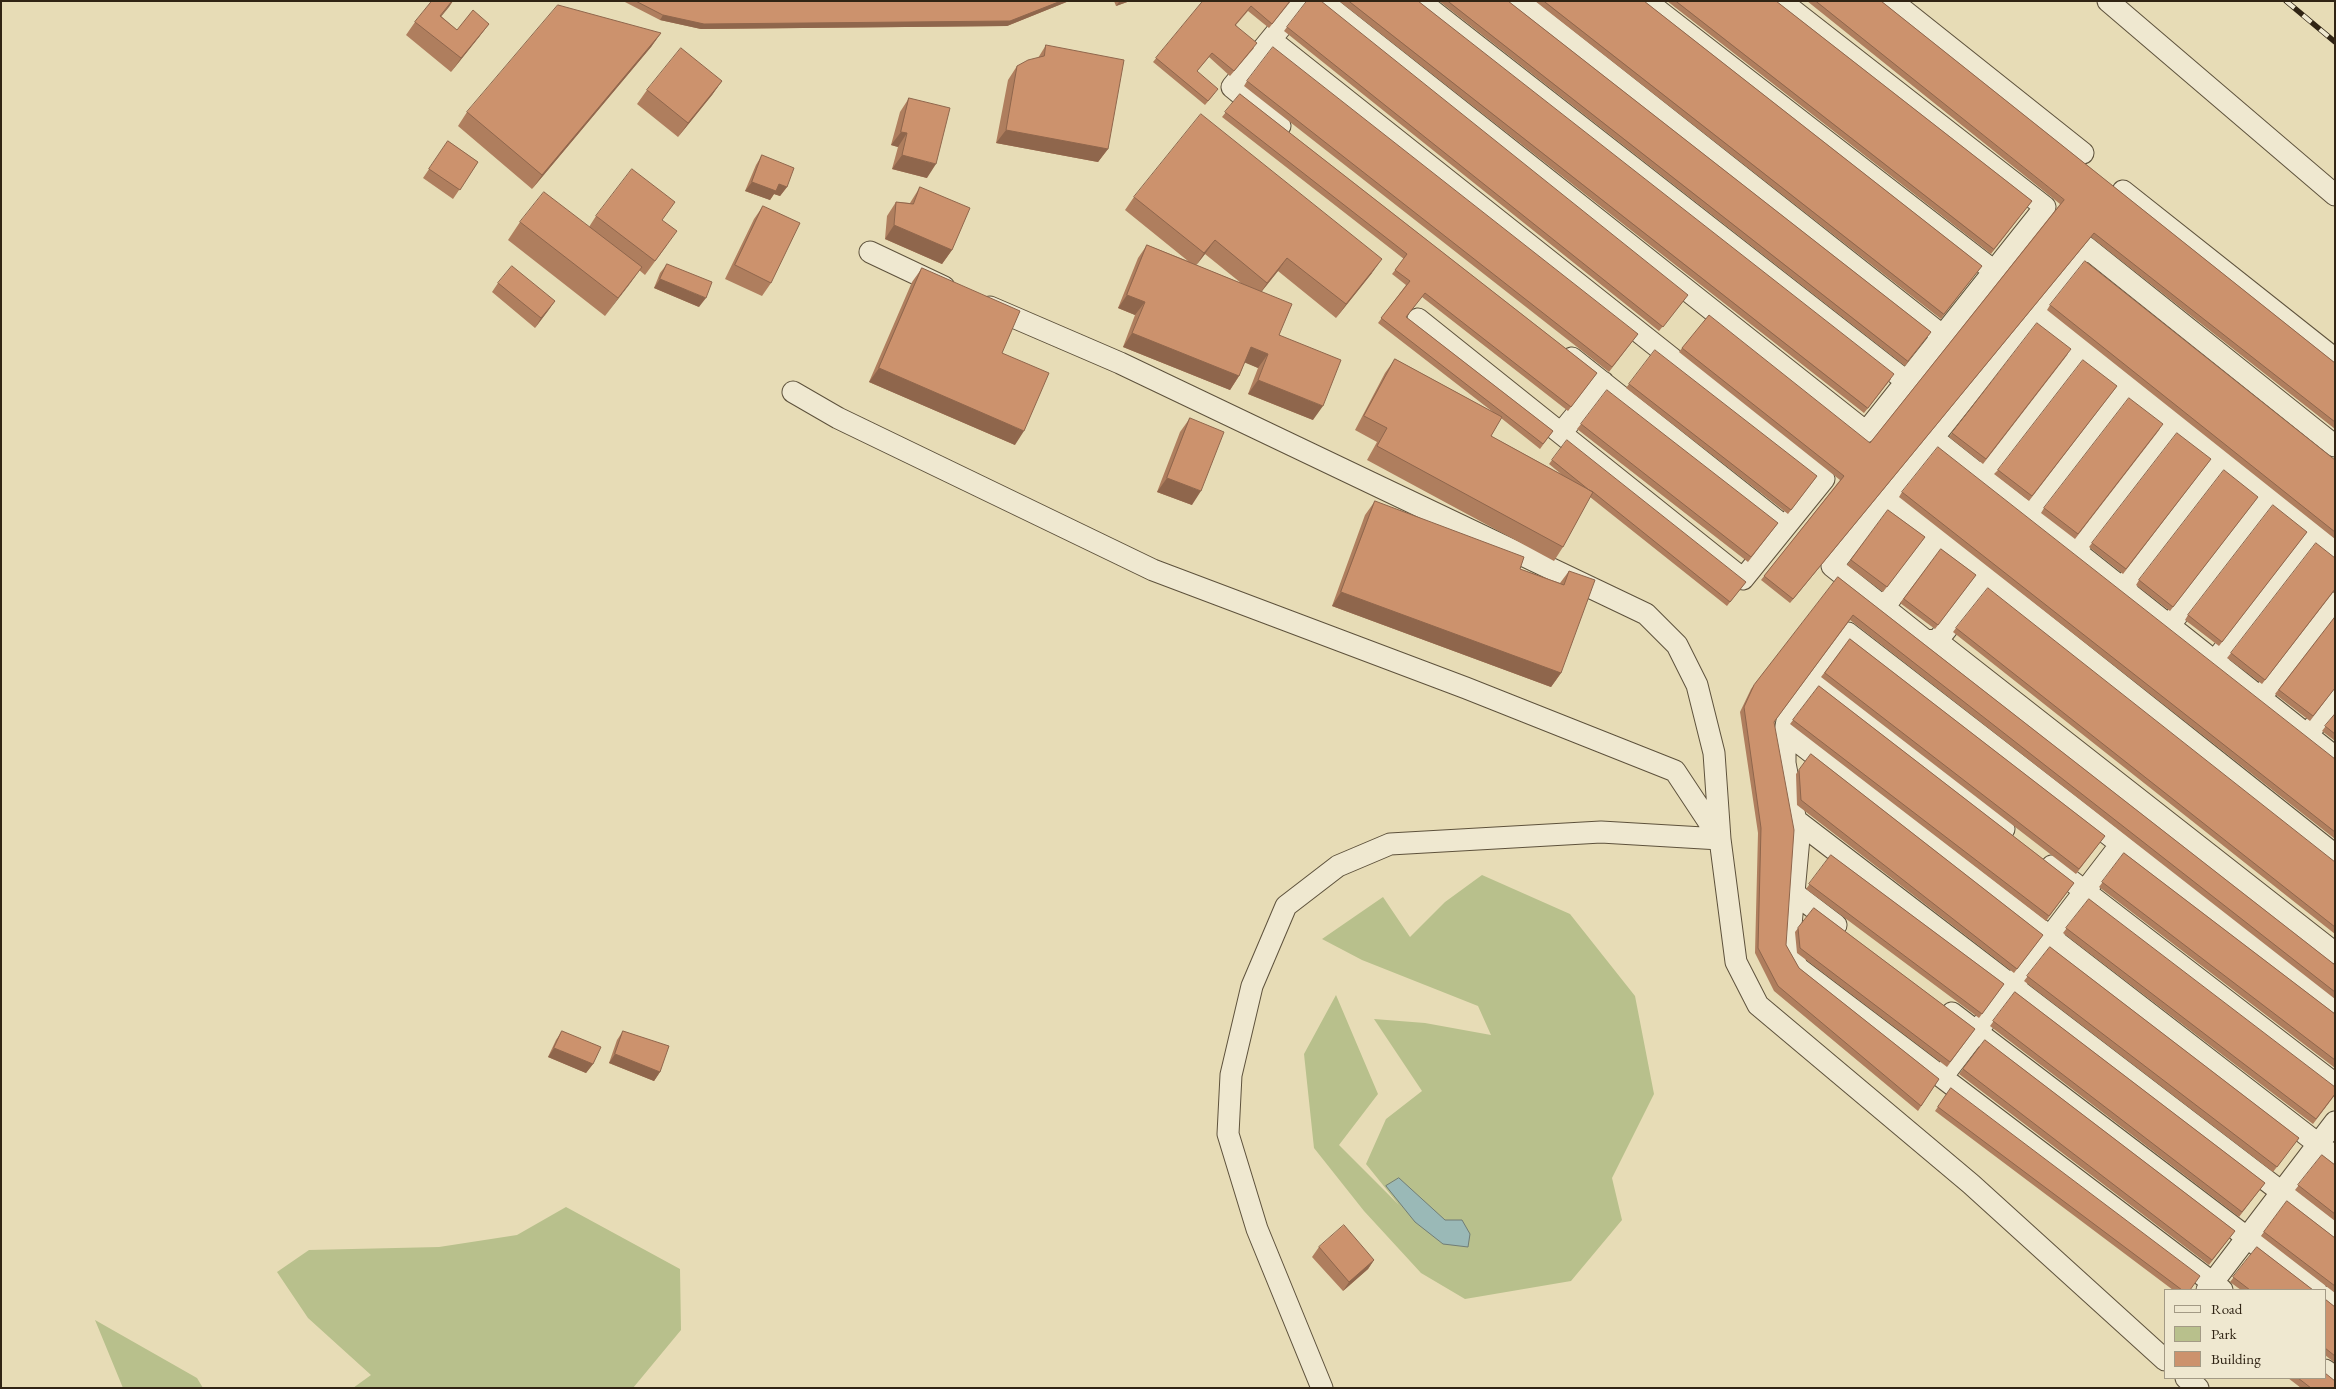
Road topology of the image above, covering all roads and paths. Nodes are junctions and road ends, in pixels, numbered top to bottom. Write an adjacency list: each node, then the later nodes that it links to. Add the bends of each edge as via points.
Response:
1 (1302, 1): 9 (lane)
2 (1322, 1): 22 (lane, via 1866,432)
3 (1420, 1): 22 (lane)
4 (1519, 1): 18 (lane)
5 (1646, 1): 15 (lane)
6 (1781, 1): 15 (lane, via 2045,207)
7 (1892, 1): 11 (lane)
8 (2108, 1): 13 (lane)
9 (1271, 40): 10 (lane, via 1232,87); 35 (lane, via 1824,479)
10 (1294, 137)
11 (2083, 153)
12 (2123, 191): 21 (lane)
13 (2335, 195)
14 (870, 252): 54 (lane, via 1120,364 1646,614 1677,645 1697,685 1714,753)
15 (1994, 272): 18 (lane)
16 (2034, 312): 20 (lane); 28 (lane); 29 (lane, via 2086,247)
17 (1418, 319): 27 (lane)
18 (1942, 336): 22 (lane)
19 (1557, 345): 23 (lane)
20 (2082, 350): 24 (lane); 31 (lane)
21 (2335, 359)
22 (1906, 381)
23 (1603, 382): 27 (lane); 35 (lane)
24 (2129, 387): 26 (lane); 34 (lane)
25 (793, 392): 54 (lane, via 838,418 1153,570 1675,771)
26 (2175, 424): 30 (lane); 38 (lane)
27 (1561, 433): 35 (lane, via 1743,579)
28 (1932, 438): 31 (lane); 32 (lane)
29 (2335, 446)
30 (2221, 461): 33 (lane); 41 (lane)
31 (1982, 477): 34 (lane)
32 (1886, 498): 37 (lane); 43 (lane, via 1832,566)
33 (2268, 498): 36 (lane); 44 (lane)
34 (2029, 514): 38 (lane)
35 (1786, 527)
36 (2314, 535): 39 (lane); 46 (lane)
37 (1936, 539): 40 (lane); 43 (lane)
38 (2075, 551): 41 (lane)
39 (2335, 552)
40 (1986, 579): 45 (lane); 56 (lane)
41 (2122, 588): 44 (lane)
42 (2335, 603): 48 (lane)
43 (1884, 607): 45 (lane, via 1925,640)
44 (2169, 626): 46 (lane)
45 (1937, 641): 61 (lane)
46 (2214, 662): 48 (lane)
47 (1813, 681): 50 (lane, via 1788,715); 55 (lane, via 1848,634); 57 (lane)
48 (2260, 698): 51 (lane)
49 (2335, 700): 51 (lane)
50 (1785, 732): 53 (lane, via 1785,763); 60 (lane)
51 (2307, 735): 52 (lane)
52 (2335, 757)
53 (1797, 821): 58 (lane, via 1799,838); 62 (lane)
54 (1720, 839): 76 (lane, via 1736,962 1758,1005 1971,1184); 78 (lane, via 1601,832 1390,844 1338,866 1286,906 1252,986 1232,1075 1228,1134 1257,1229)
55 (2121, 844): 57 (lane); 64 (lane)
56 (2335, 855)
57 (2085, 891): 60 (lane); 67 (lane)
58 (1794, 893): 59 (lane); 66 (lane, via 1790,936 1797,967)
59 (1850, 935)
60 (2050, 937): 62 (lane); 69 (lane)
61 (2335, 953)
62 (2012, 986): 65 (lane); 71 (lane)
63 (1937, 1002): 65 (lane)
64 (2335, 1010)
65 (1977, 1032): 66 (lane); 73 (lane)
66 (1942, 1077): 74 (lane)
67 (2335, 1084)
68 (2335, 1122): 69 (lane)
69 (2318, 1144): 70 (lane); 71 (lane)
70 (2335, 1157)
71 (2282, 1192): 72 (lane); 73 (lane)
72 (2335, 1233)
73 (2248, 1237): 74 (lane); 75 (lane)
74 (2214, 1288)
75 (2315, 1289)
76 (2163, 1353)
77 (2187, 1379): 79 (lane)
78 (1318, 1386)
79 (2198, 1388)

